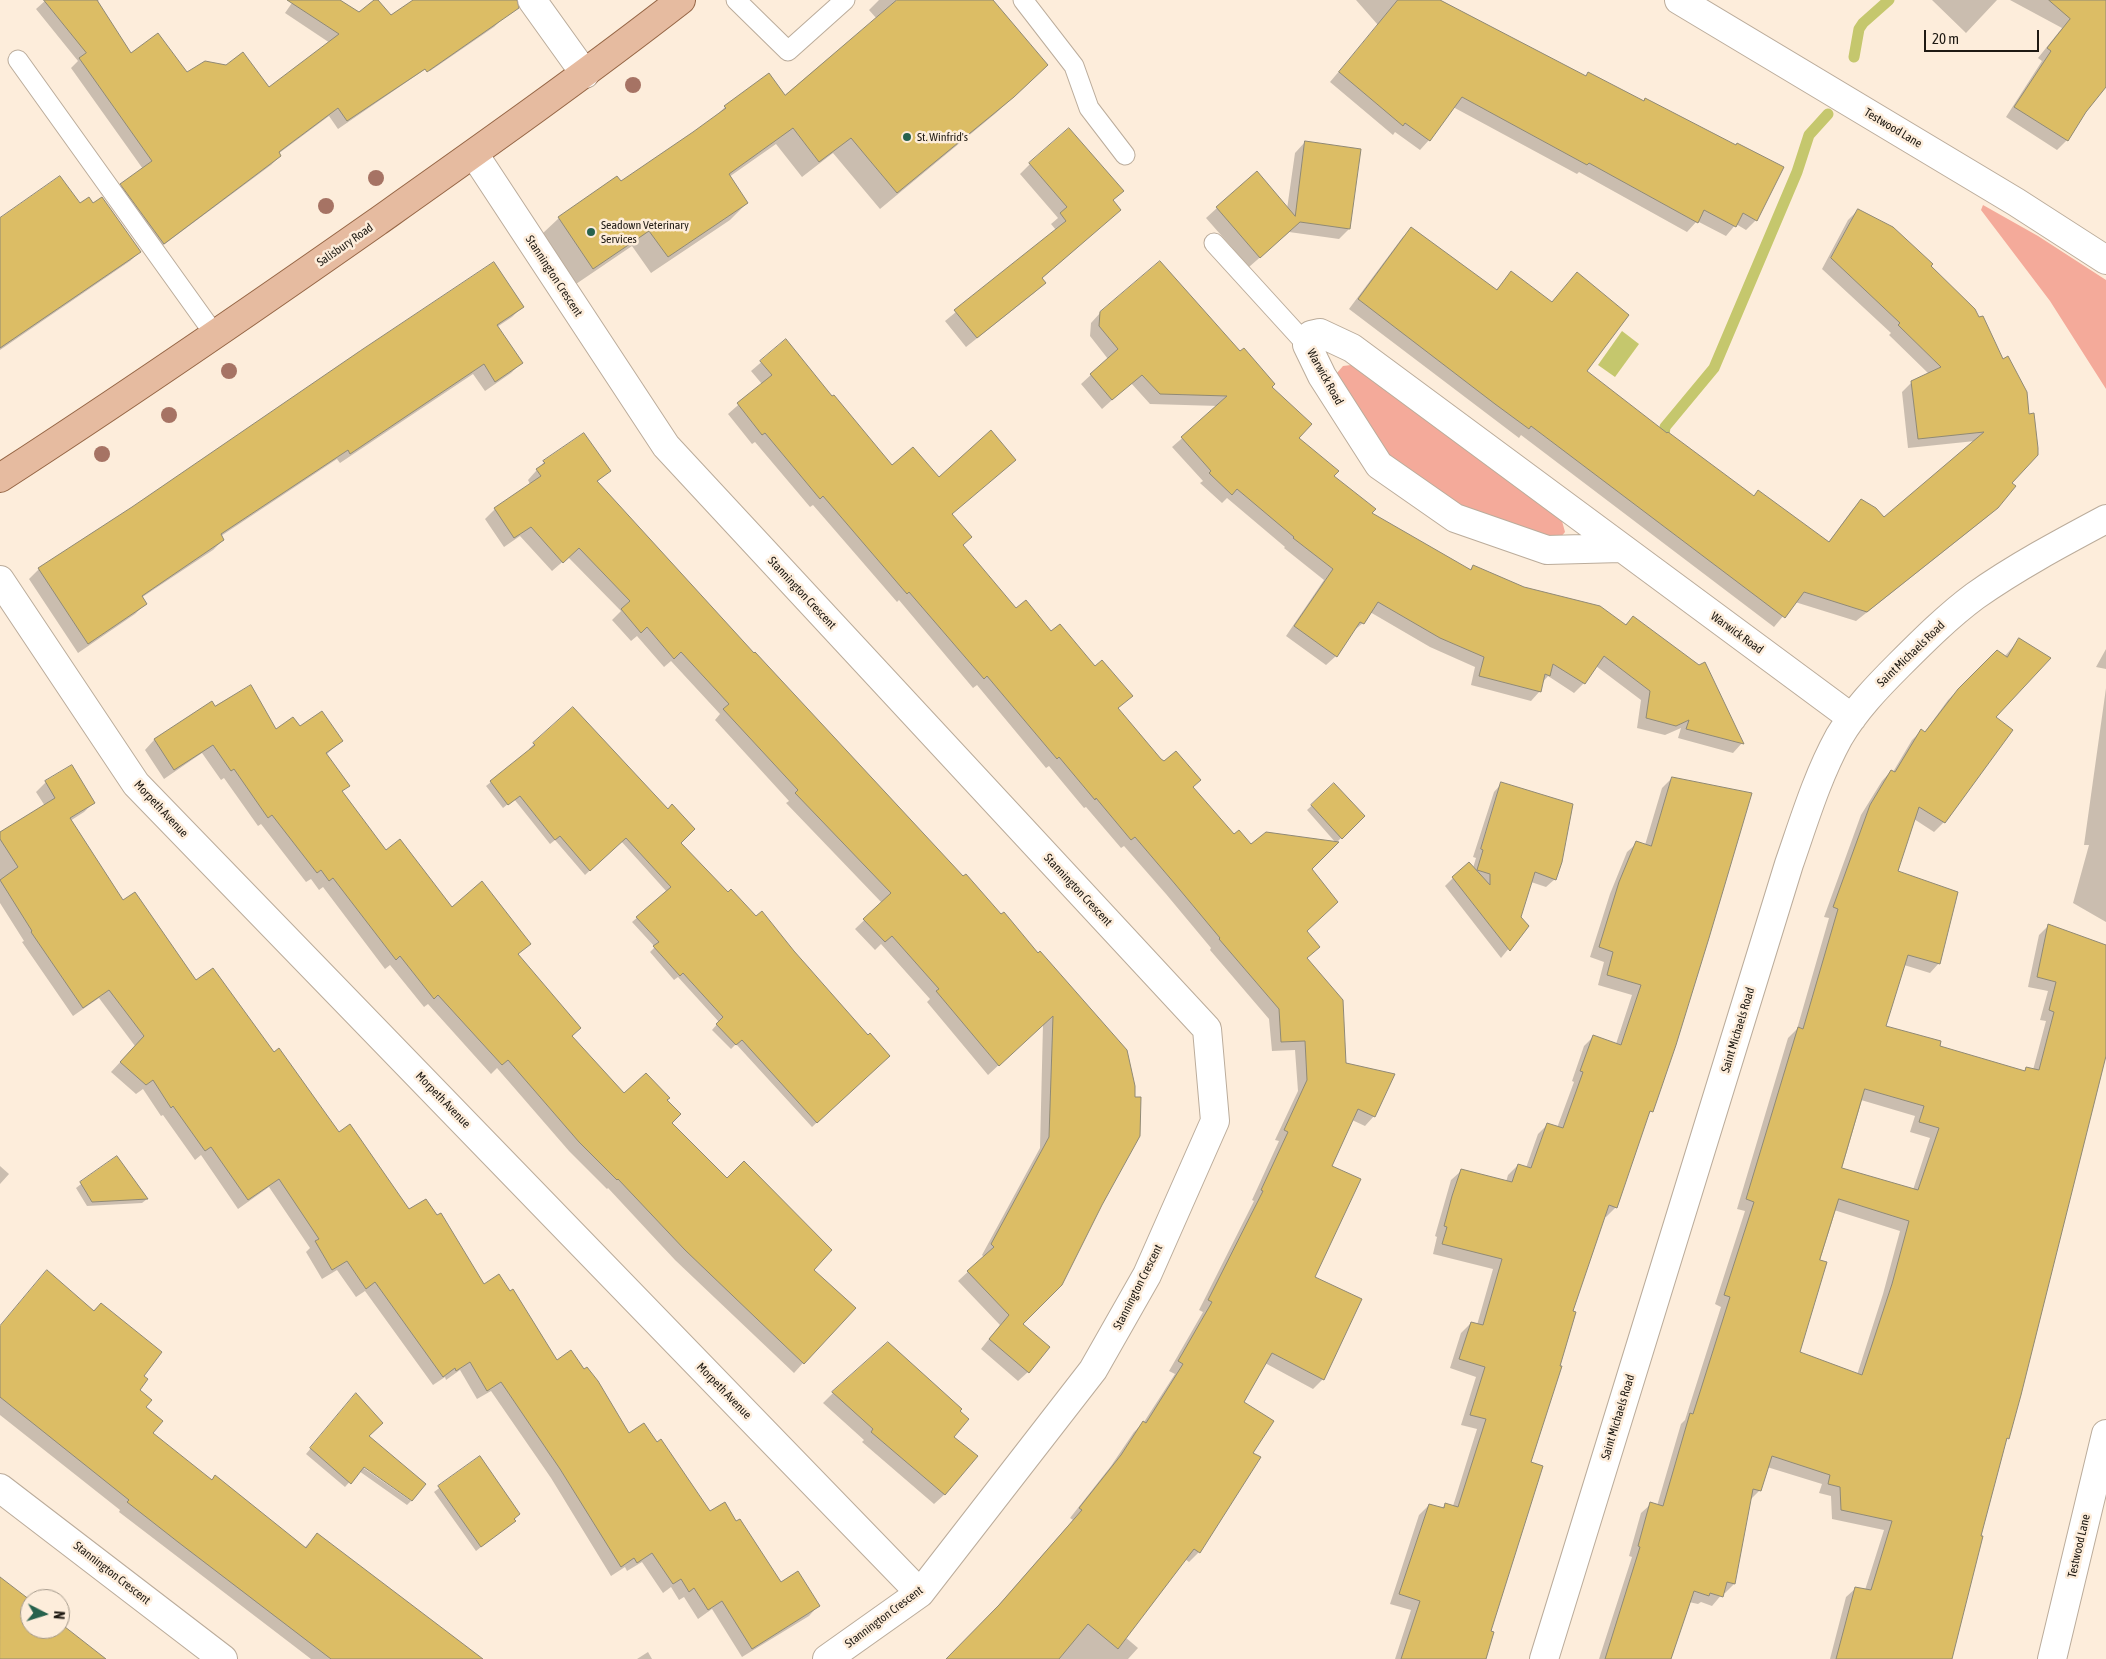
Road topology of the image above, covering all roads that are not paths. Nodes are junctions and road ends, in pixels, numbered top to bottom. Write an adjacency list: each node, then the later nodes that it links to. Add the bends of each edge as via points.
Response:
1 (532, 0): 8 (street)
2 (682, 0): 8 (main road, Salisbury Road)
3 (736, 0): 4 (lane, via 788,51)
4 (845, 0)
5 (1023, 0): 10 (lane, via 1074,66 1089,108)
6 (1679, 0): 12 (street, Testwood Lane)
7 (18, 60): 13 (lane)
8 (585, 74): 9 (main road, Salisbury Road)
9 (474, 154): 13 (main road, Salisbury Road); 22 (street, Stannington Crescent, via 666,446 1207,1029 1215,1122 1147,1274 1093,1370)
10 (1125, 155)
11 (1214, 243): 14 (lane)
12 (2105, 258)
13 (215, 335): 15 (main road, Salisbury Road)
14 (1307, 344): 17 (street, Warwick Road, via 1311,335 1320,333 1352,348); 17 (street, Warwick Road, via 1322,376 1379,465 1455,518 1547,550)
15 (0, 478)
16 (2106, 519): 19 (street, Saint Michaels Road, via 1975,597 1940,625 1875,688)
17 (1621, 548): 19 (street, Warwick Road)
18 (0, 580): 22 (street, Morpeth Avenue, via 136,784)
19 (1852, 718): 25 (street, Saint Michaels Road, via 1822,774 1789,864)
20 (2106, 1434): 26 (street, Testwood Lane)
21 (0, 1488): 23 (street, Stannington Crescent)
22 (920, 1593): 24 (street, Stannington Crescent)
23 (223, 1659)
24 (827, 1659)
25 (1544, 1659)
26 (2052, 1659)

